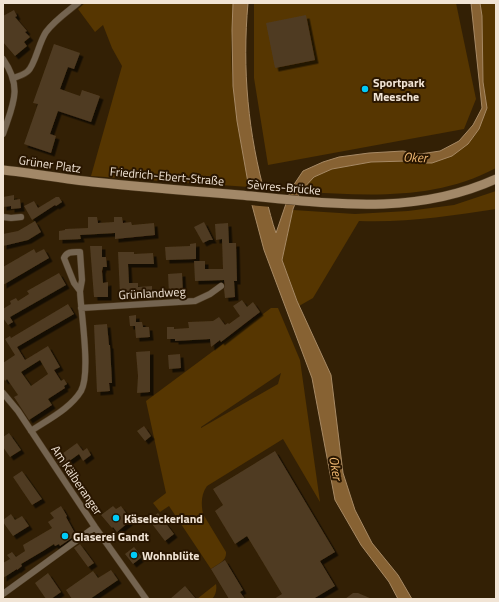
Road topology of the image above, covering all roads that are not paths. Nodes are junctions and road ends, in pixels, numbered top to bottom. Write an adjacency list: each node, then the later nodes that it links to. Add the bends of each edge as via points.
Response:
1 (78, 3): 3 (street, via 47,32 38,47 31,68)
2 (3, 59): 3 (street)
3 (14, 78): 4 (street, via 15,94)
4 (3, 134)
5 (3, 170): 7 (main road, Grüner Platz)
6 (496, 179): 8 (main road, Sèvres-Brücke, via 464,192 399,204 328,203)
7 (93, 182): 8 (main road, Friedrich-Ebert-Straße)
8 (238, 195)
9 (3, 217): 10 (street)
10 (21, 217)
11 (221, 286): 13 (street, Grünlandweg, via 195,301)
12 (80, 291): 12 (street, via 64,258 69,252 80,252); 13 (street)
13 (81, 308): 15 (street, via 86,370 81,390 69,405)
14 (3, 393): 15 (street, Am Kälberanger)
15 (31, 431): 16 (street, Am Kälberanger)
16 (95, 527): 17 (street); 18 (street, Am Kälberanger)
17 (3, 594)
18 (146, 599)

